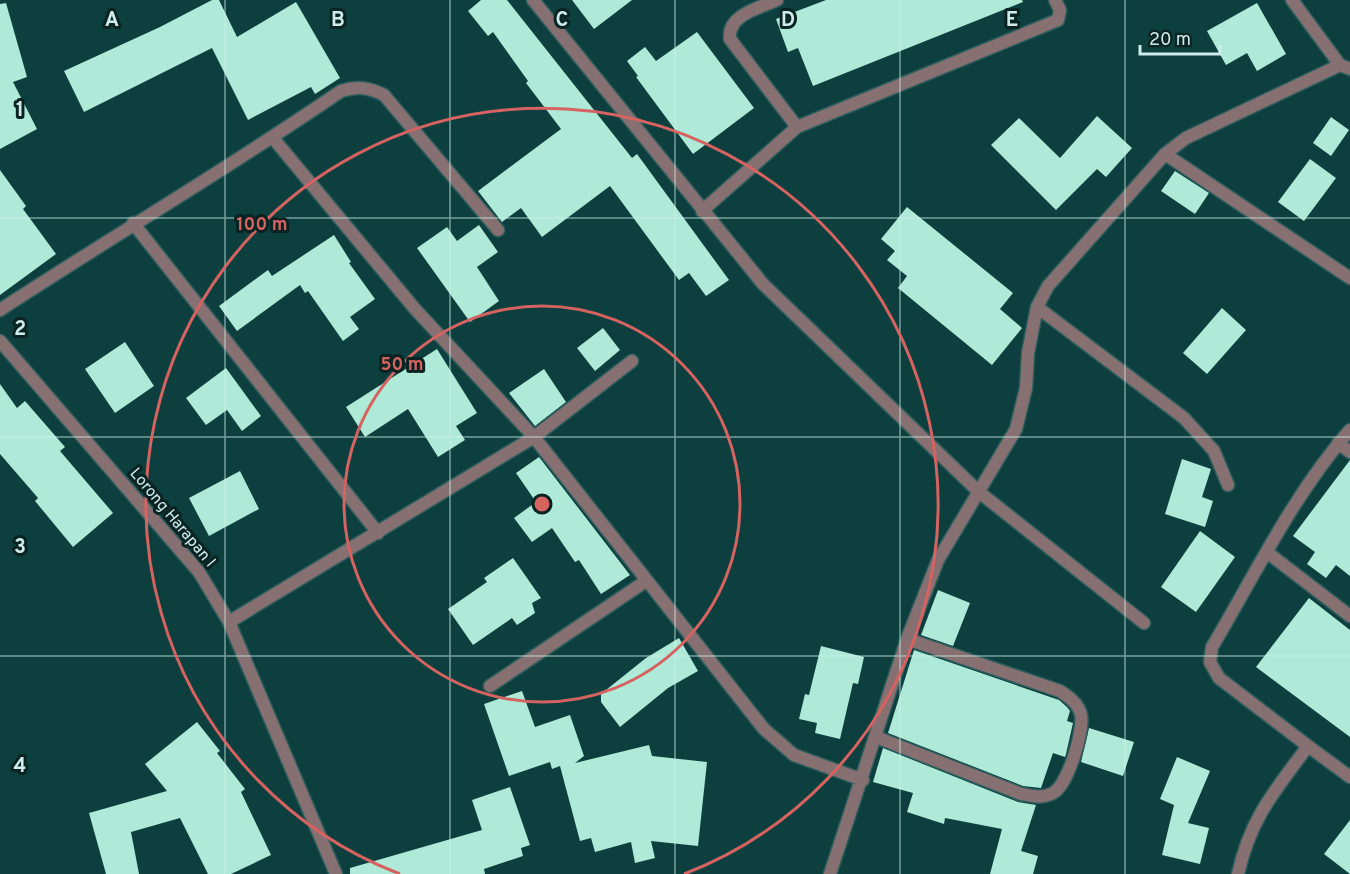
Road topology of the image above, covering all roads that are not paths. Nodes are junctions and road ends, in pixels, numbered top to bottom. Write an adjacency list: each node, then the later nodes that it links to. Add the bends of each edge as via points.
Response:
1 (533, 0): 9 (street)
2 (777, 0): 6 (street, via 733,22 730,39)
3 (1055, 0): 6 (street, via 1060,10 1058,20)
4 (1292, 0): 5 (street)
5 (1345, 67): 8 (street, via 1218,121)
6 (797, 127): 9 (street)
7 (273, 138): 10 (street); 11 (street, via 340,92 369,87 384,95); 18 (street, via 415,309)
8 (1165, 154): 12 (street); 13 (street, via 1048,286)
9 (702, 211): 22 (street, via 763,284)
10 (133, 223): 14 (street); 23 (street)
11 (498, 230)
12 (1350, 278)
13 (1037, 307): 21 (street, via 1184,418 1214,452); 22 (street, via 1016,429)
14 (0, 310)
15 (0, 341): 27 (street, Lorong Harapan I, via 199,572)
16 (632, 361): 18 (street)
17 (1350, 430): 19 (street)
18 (534, 437): 23 (street); 25 (street)
19 (1338, 443): 20 (street); 24 (street, via 1286,516)
20 (1350, 452)
21 (1228, 485)
22 (979, 492): 28 (street); 29 (street, via 938,560)
23 (378, 533): 27 (street)
24 (1268, 553): 26 (street); 32 (street, via 1212,647 1210,662 1219,678)
25 (646, 581): 30 (street); 34 (street, via 779,744 813,763)
26 (1350, 616)
27 (229, 622): 35 (street, Lorong Harapan I)
28 (1144, 623)
29 (907, 639): 31 (street); 31 (street, via 1060,691 1073,700 1081,713 1082,728 1065,780 1054,793 1039,798)
30 (490, 687)
31 (876, 737): 34 (street)
32 (1308, 746): 33 (street); 37 (street, via 1259,812)
33 (1350, 777)
34 (862, 780): 36 (street)
35 (336, 874)
36 (830, 874)
37 (1238, 874)

